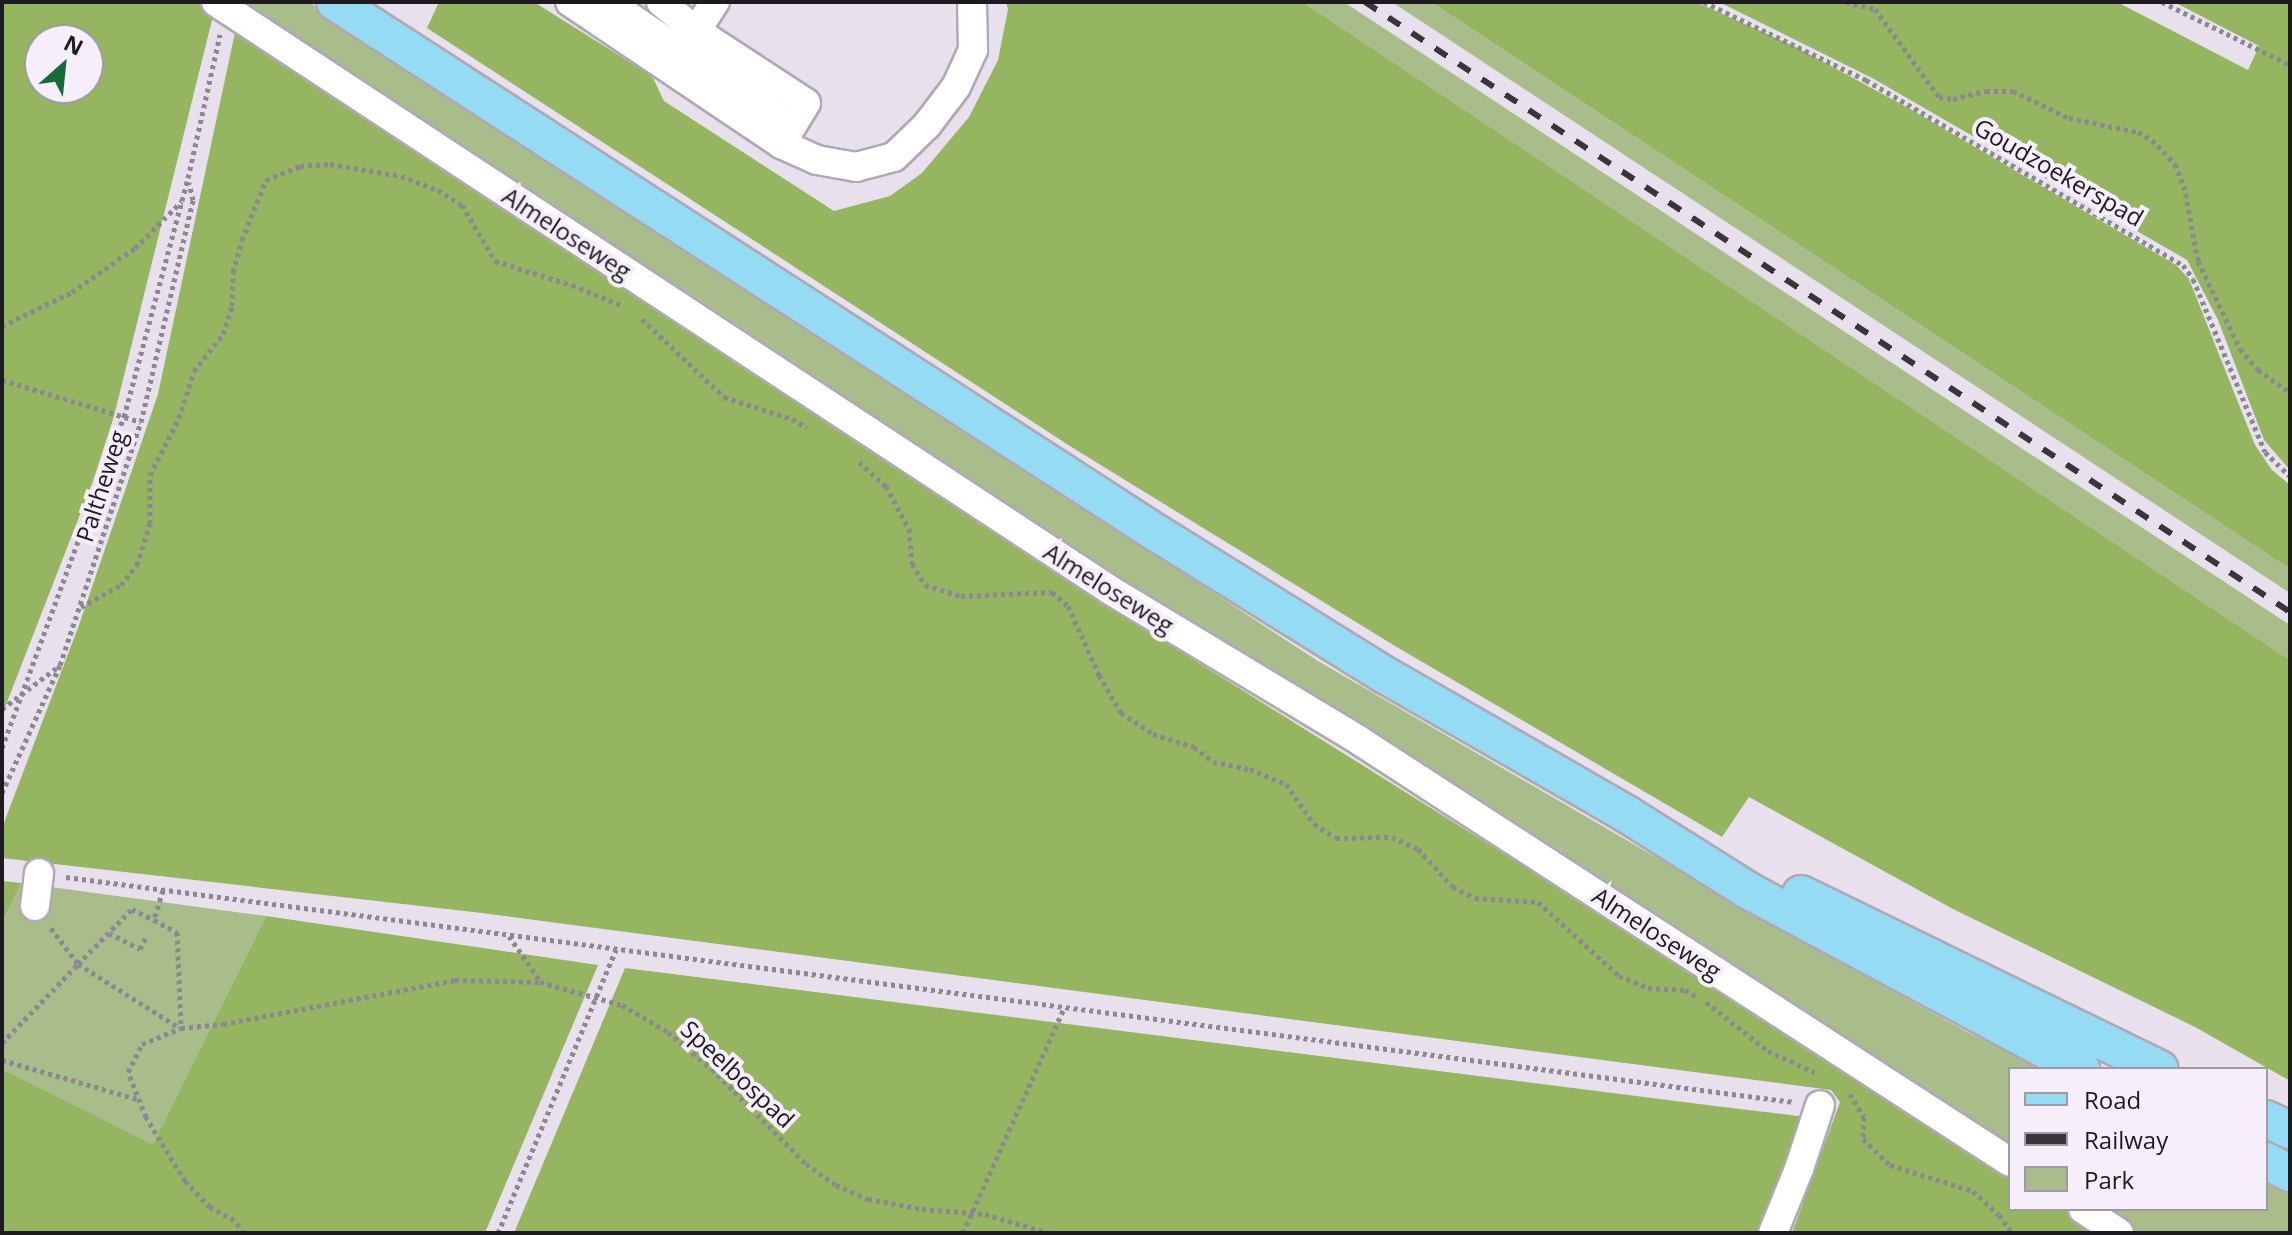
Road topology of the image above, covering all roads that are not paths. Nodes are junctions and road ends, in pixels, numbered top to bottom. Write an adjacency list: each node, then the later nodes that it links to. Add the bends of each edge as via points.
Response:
1 (335, 2): 10 (main road, via 1155,532 1385,675)
2 (570, 2): 9 (street)
3 (608, 2): 9 (street)
4 (661, 2): 8 (street)
5 (715, 2): 8 (street)
6 (972, 2): 9 (street, via 973,50 956,87 894,157 856,167 817,160)
7 (221, 5): 18 (street, Almeloseweg, via 1110,590 1360,741)
8 (696, 31): 9 (street, via 806,103)
9 (786, 136)
10 (1625, 813): 13 (main road, via 1749,891); 14 (main road)
11 (39, 873): 12 (street)
12 (35, 906)
13 (2077, 1067)
14 (2156, 1067)
15 (1820, 1105): 22 (street)
16 (2268, 1120): 17 (main road)
17 (2290, 1130)
18 (2008, 1161)
19 (2268, 1162): 20 (main road)
20 (2290, 1173)
21 (2086, 1211): 23 (street)
22 (1773, 1233)
23 (2119, 1233)

